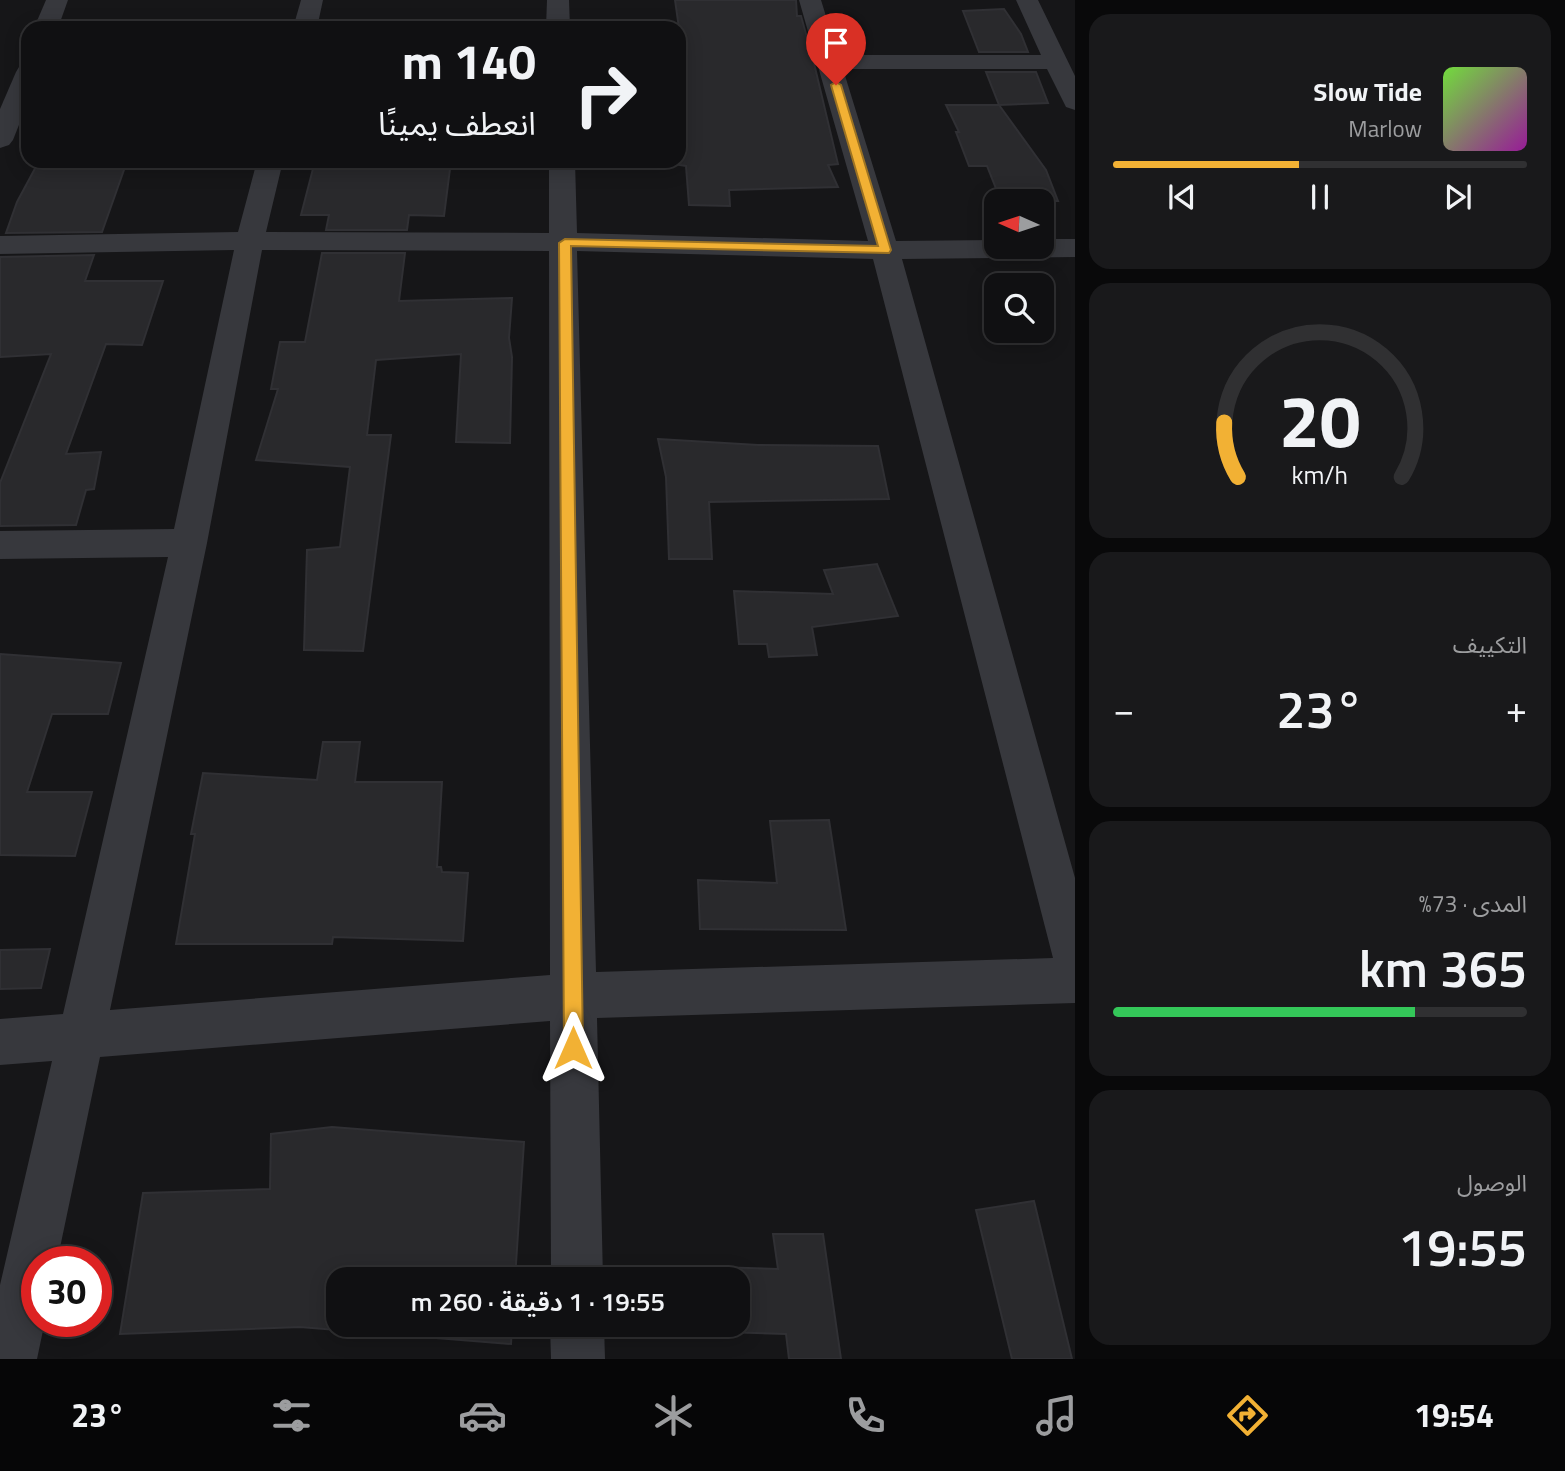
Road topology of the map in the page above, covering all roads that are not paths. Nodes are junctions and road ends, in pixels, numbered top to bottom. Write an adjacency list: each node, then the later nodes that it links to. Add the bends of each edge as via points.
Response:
1 (57, 0): 6 (street)
2 (312, 0): 7 (street)
3 (558, 0): 8 (street)
4 (810, 0): 9 (street)
5 (1027, 0): 10 (street)
6 (49, 21)
7 (307, 21)
8 (558, 21)
9 (829, 62): 10 (street); 20 (street)
10 (1058, 62): 12 (street)
11 (21, 89): 13 (street)
12 (1075, 102)
13 (0, 140)
14 (268, 168): 16 (street)
15 (562, 168): 17 (street)
16 (250, 241): 17 (street); 18 (street); 21 (street)
17 (565, 243): 20 (street); 25 (street)
18 (0, 245)
19 (1075, 248): 20 (street)
20 (885, 250): 23 (street)
21 (189, 543): 22 (street); 26 (street)
22 (0, 545)
23 (1075, 957)
24 (1075, 980): 25 (street)
25 (573, 996): 26 (street); 28 (street)
26 (83, 1034): 27 (street); 30 (street)
27 (0, 1042)
28 (576, 1267)
29 (577, 1337): 31 (street)
30 (10, 1359)
31 (578, 1359)

